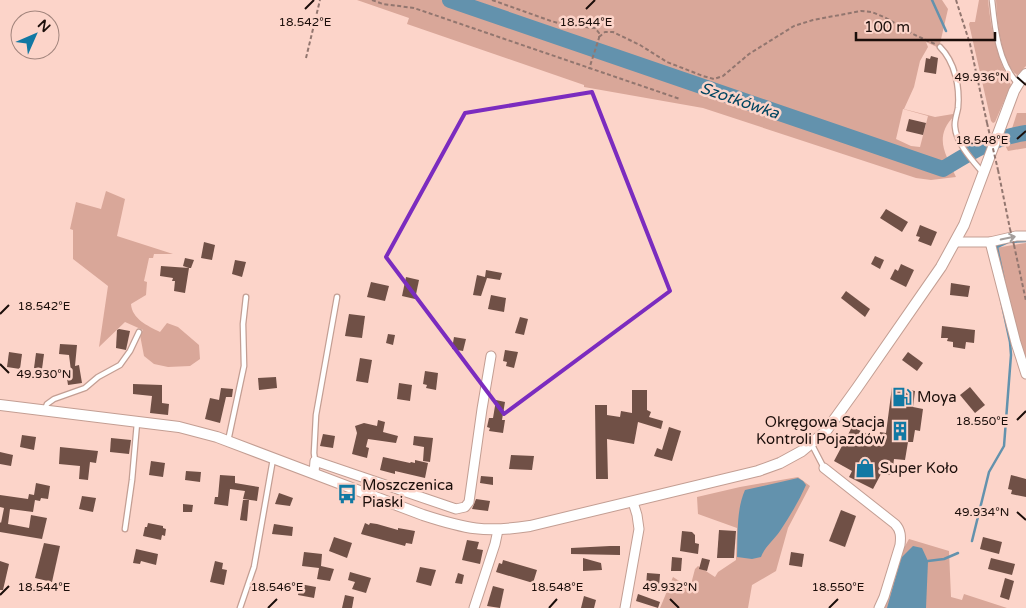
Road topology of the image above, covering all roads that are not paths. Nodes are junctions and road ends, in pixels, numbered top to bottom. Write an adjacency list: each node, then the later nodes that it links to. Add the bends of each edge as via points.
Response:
1 (992, 0): 4 (lane, via 1004,64)
2 (940, 48): 5 (lane, via 950,60 958,88 954,127 973,162)
3 (1026, 74): 4 (street)
4 (1018, 84): 5 (street, bridge)
5 (984, 174): 7 (street)
6 (1026, 236): 8 (street, one-way to 6)
7 (955, 242): 8 (street); 18 (street, via 857,388 826,431)
8 (990, 242): 13 (street)
9 (246, 297): 17 (lane, via 244,366)
10 (337, 297): 20 (lane, via 316,415)
11 (139, 332): 15 (lane, via 120,365 87,387 54,399)
12 (491, 356): 20 (street, via 469,502 465,508 456,509)
13 (1026, 374)
14 (0, 405): 15 (street)
15 (45, 410): 16 (street)
16 (137, 422): 17 (street, via 179,427); 24 (lane)
17 (228, 441): 19 (street)
18 (812, 444): 21 (lane); 23 (street, via 780,463 758,471)
19 (274, 457): 22 (street); 26 (lane, via 254,566)
20 (315, 461): 22 (street)
21 (824, 468): 29 (street, via 899,530 900,545)
22 (314, 473): 25 (street, via 458,526)
23 (633, 502): 25 (street, via 530,526); 28 (street, via 639,529)
24 (125, 529)
25 (498, 530): 27 (street)
26 (240, 608)
27 (474, 608)
28 (624, 608)
29 (879, 608)

